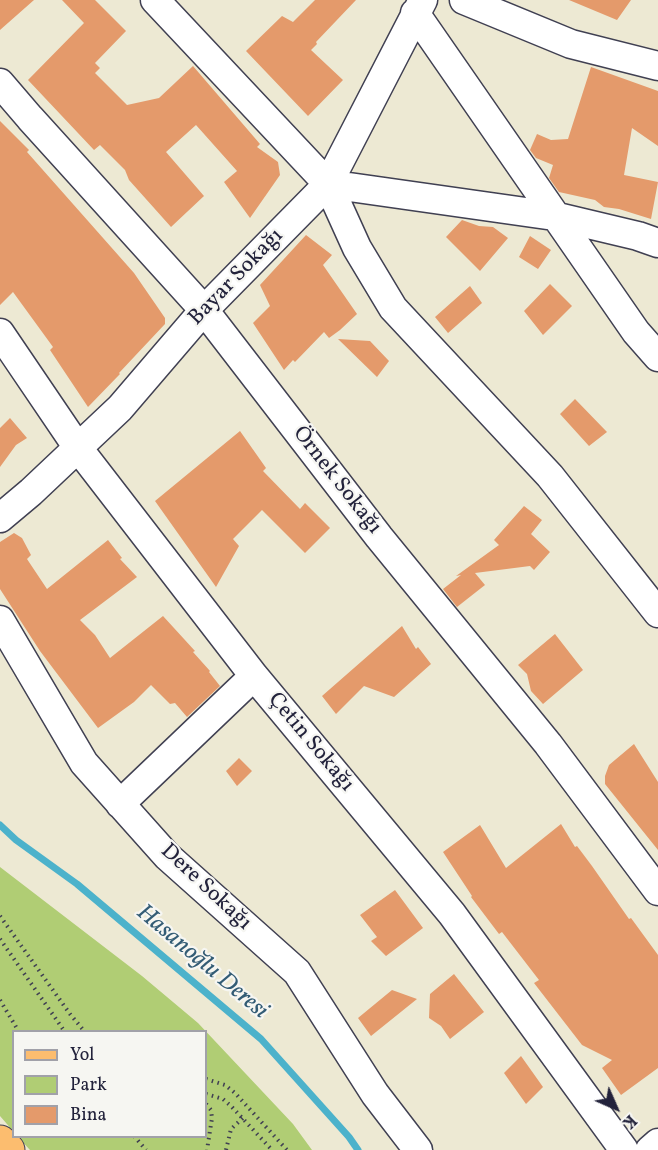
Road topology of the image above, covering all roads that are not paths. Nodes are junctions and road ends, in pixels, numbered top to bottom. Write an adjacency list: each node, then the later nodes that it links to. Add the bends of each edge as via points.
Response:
1 (155, 0): 6 (street)
2 (464, 0): 4 (street, via 571,44)
3 (419, 7): 6 (street, Bayar Sokağı); 7 (street)
4 (658, 66)
5 (0, 83): 9 (street, Örnek Sokağı)
6 (328, 184): 7 (street); 9 (street, Bayar Sokağı); 14 (street, via 357,248 393,308 550,476)
7 (554, 216): 8 (street); 11 (street)
8 (658, 243)
9 (204, 310): 12 (street, Bayar Sokağı, via 120,408); 18 (street, Örnek Sokağı, via 379,537 548,744)
10 (0, 333): 12 (street, Çetin Sokağı)
11 (658, 357)
12 (78, 448): 13 (street, Bayar Sokağı); 16 (street, Çetin Sokağı)
13 (0, 518)
14 (658, 614)
15 (0, 620): 17 (street, Dere Sokağı, via 84,763)
16 (254, 676): 17 (street); 23 (street, Çetin Sokağı, via 452,914)
17 (120, 804): 22 (street, Dere Sokağı, via 167,856 297,972 375,1094)
18 (658, 891)
19 (0, 1142): 21 (main road)
20 (658, 1143): 24 (street)
21 (8, 1150)
22 (418, 1150)
23 (624, 1150)
24 (650, 1150)

